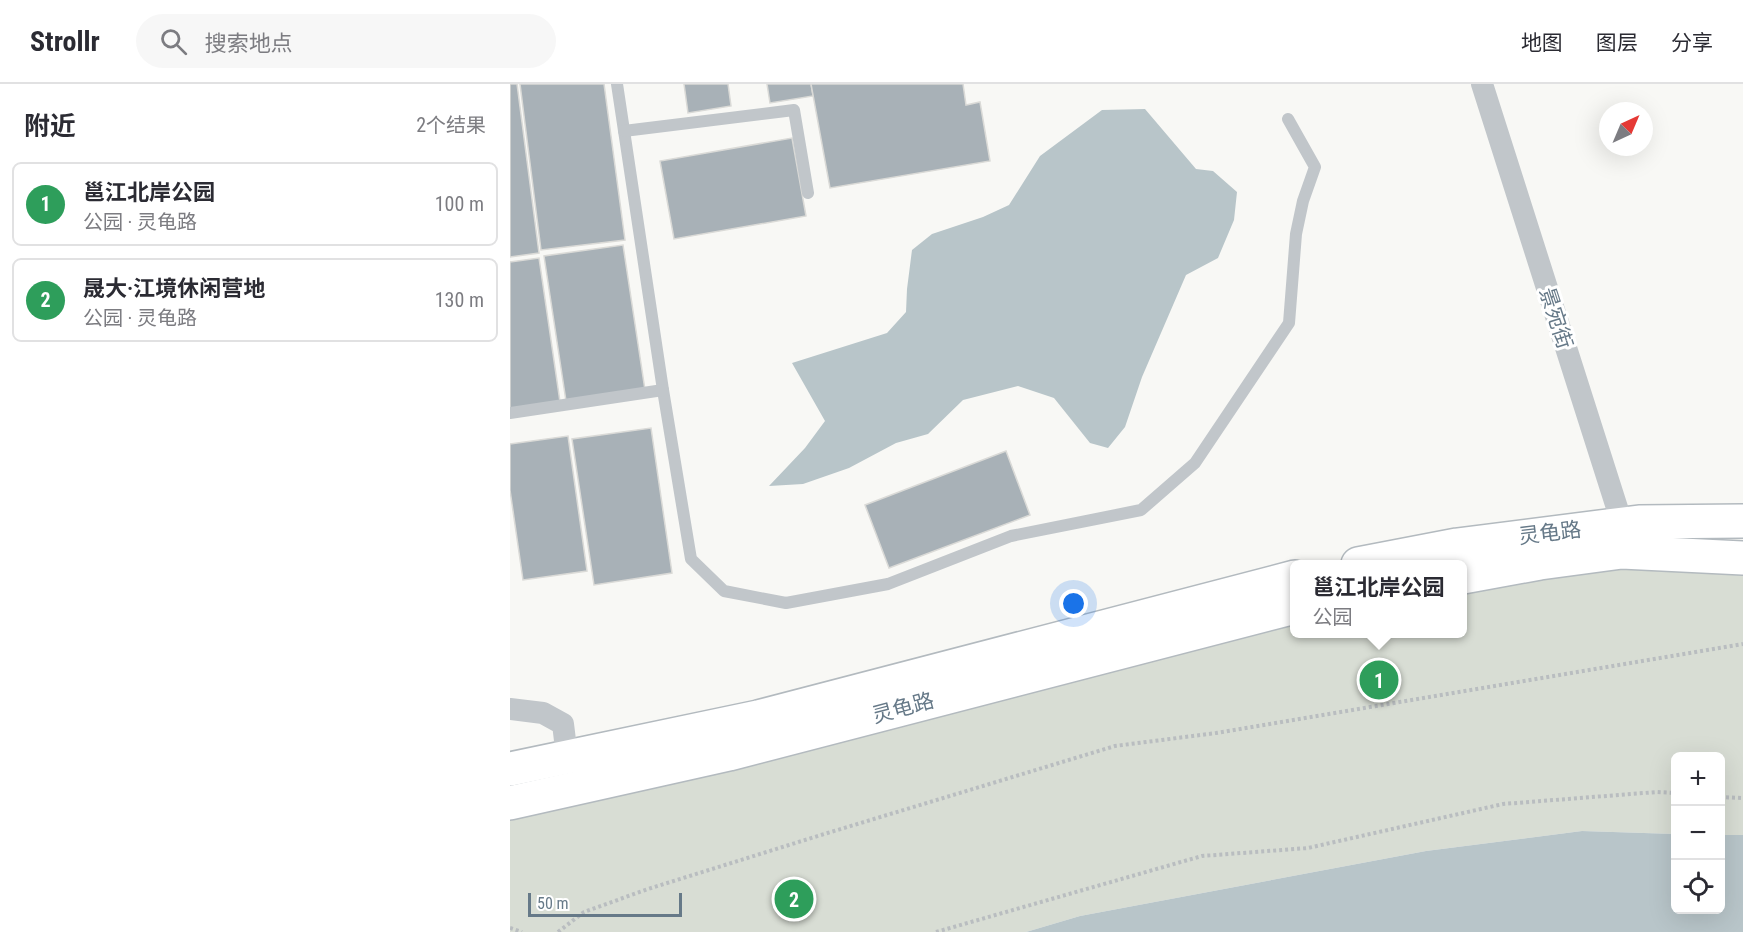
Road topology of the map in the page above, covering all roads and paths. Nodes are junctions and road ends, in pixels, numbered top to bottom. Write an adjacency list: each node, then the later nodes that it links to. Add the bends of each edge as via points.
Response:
1 (617, 84): 4 (lane)
2 (1482, 84): 9 (street, 景宛街)
3 (1288, 119): 6 (lane, via 1315,166 1296,234 1289,322 1195,463 1141,510 1011,536 888,584 786,603 724,591 691,559)
4 (624, 131): 5 (lane, via 794,110); 6 (lane)
5 (808, 193)
6 (663, 390): 7 (lane)
7 (510, 413)
8 (1743, 521): 9 (main road, 灵龟路, via 1638,522)
9 (1626, 538): 10 (main road, 灵龟路); 11 (main road, 灵龟路, via 1457,545); 12 (main road, 灵龟路, via 1622,552)
10 (1743, 558)
11 (1379, 560)
12 (1467, 576)
13 (1290, 578): 17 (main road, 灵龟路, via 758,717)
14 (1290, 608): 22 (main road, 灵龟路, via 729,754)
15 (1743, 644): 25 (path, via 1216,733 1115,746 648,889 584,912)
16 (510, 709): 17 (street, via 543,713 562,724)
17 (567, 757): 18 (main road, 灵龟路)
18 (510, 769)
19 (1671, 793): 26 (path, via 1503,804 1308,848 1202,856)
20 (1725, 797): 21 (path)
21 (1743, 798)
22 (510, 802)
23 (510, 928): 24 (path)
24 (522, 932)
25 (558, 932)
26 (936, 932)

